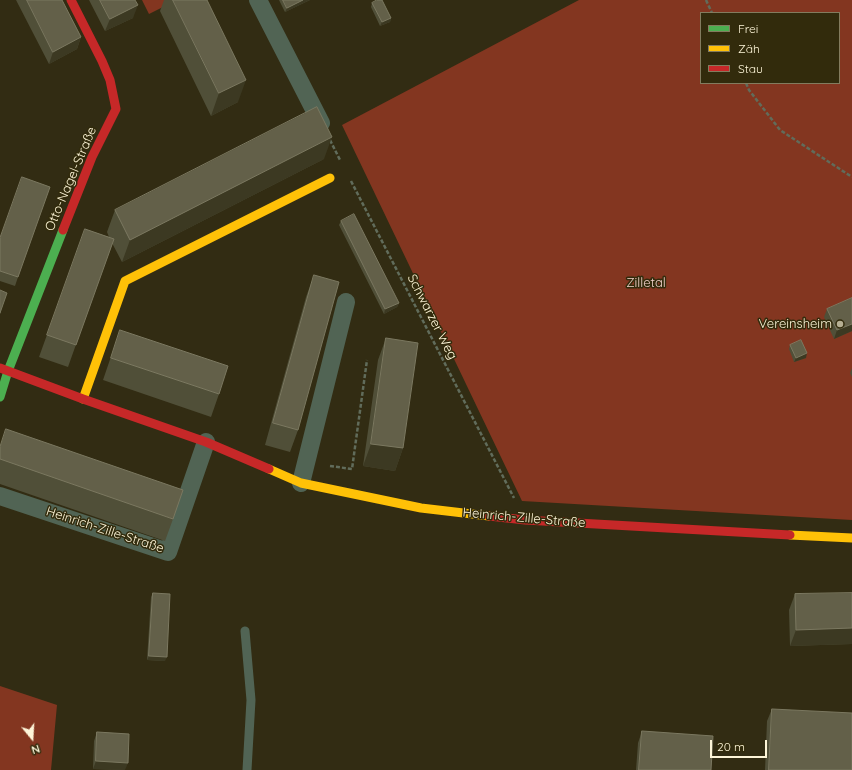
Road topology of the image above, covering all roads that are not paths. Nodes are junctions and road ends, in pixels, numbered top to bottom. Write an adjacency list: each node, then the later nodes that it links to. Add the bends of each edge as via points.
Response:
1 (70, 0): 6 (street, Otto-Nagel-Straße, via 102,61 110,80 116,109 92,157)
2 (258, 0): 3 (street)
3 (321, 123)
4 (330, 178): 8 (street, via 125,281)
5 (346, 302): 10 (street)
6 (4, 370): 7 (street); 8 (street, Heinrich-Zille-Straße)
7 (0, 397)
8 (83, 399): 9 (street, Heinrich-Zille-Straße)
9 (206, 442): 10 (street, Heinrich-Zille-Straße); 11 (street, Heinrich-Zille-Straße, via 168,552)
10 (301, 483): 12 (street, Heinrich-Zille-Straße, via 421,508 525,520)
11 (0, 496)
12 (852, 538)
13 (245, 631): 14 (lane, via 251,700)
14 (247, 770)

